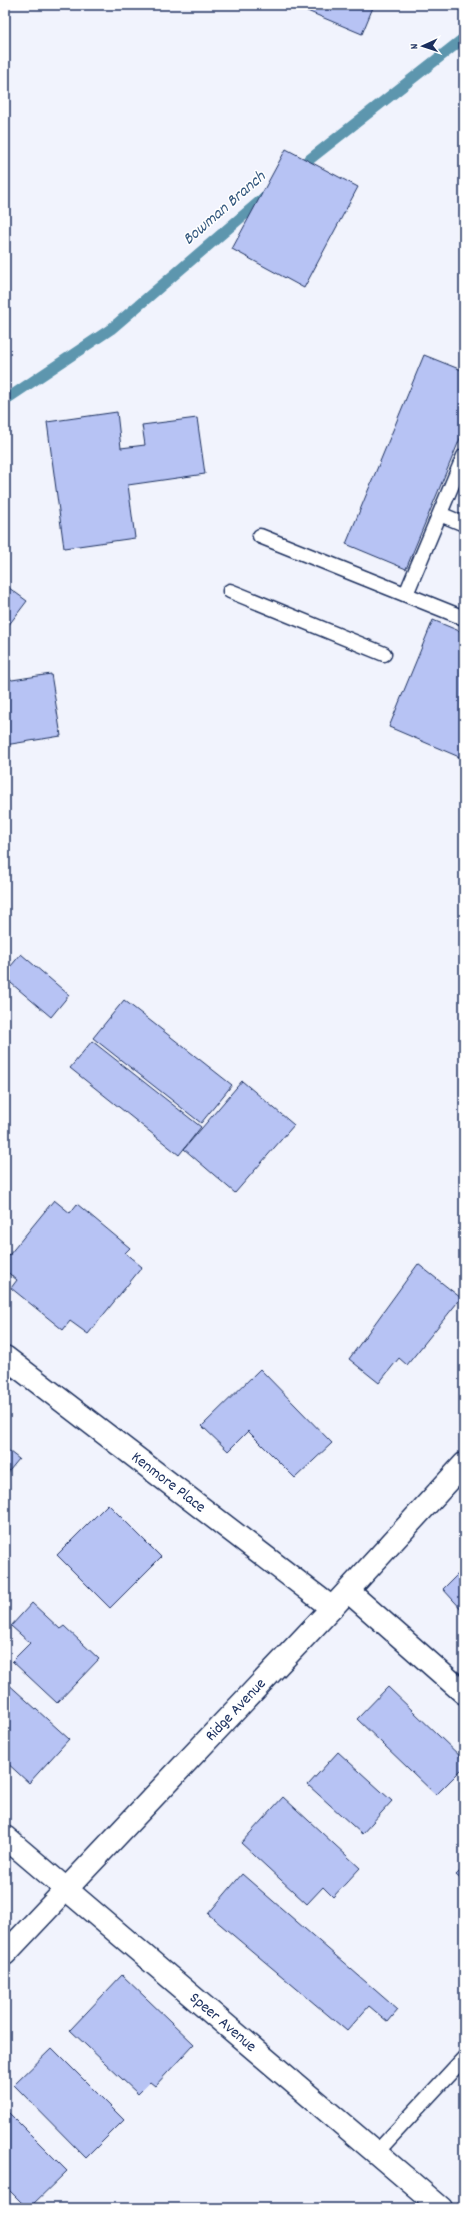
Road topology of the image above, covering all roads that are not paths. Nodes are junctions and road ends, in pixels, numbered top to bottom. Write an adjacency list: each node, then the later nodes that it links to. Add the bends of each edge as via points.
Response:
1 (464, 456): 2 (lane)
2 (440, 514): 3 (lane); 6 (lane)
3 (464, 524)
4 (260, 536): 6 (lane)
5 (230, 591): 8 (lane)
6 (406, 594): 7 (lane)
7 (464, 618)
8 (384, 654)
9 (5, 1357): 12 (street, Kenmore Place)
10 (464, 1464): 11 (street, Ridge Avenue)
11 (348, 1591): 12 (street, Ridge Avenue); 13 (street)
12 (332, 1608): 15 (street, Ridge Avenue)
13 (464, 1693)
14 (5, 1837): 15 (street, Speer Avenue)
15 (66, 1889): 16 (street, Ridge Avenue); 18 (street, Speer Avenue)
16 (5, 1954)
17 (464, 2058): 18 (lane)
18 (376, 2153): 19 (street, Speer Avenue)
19 (440, 2208)

